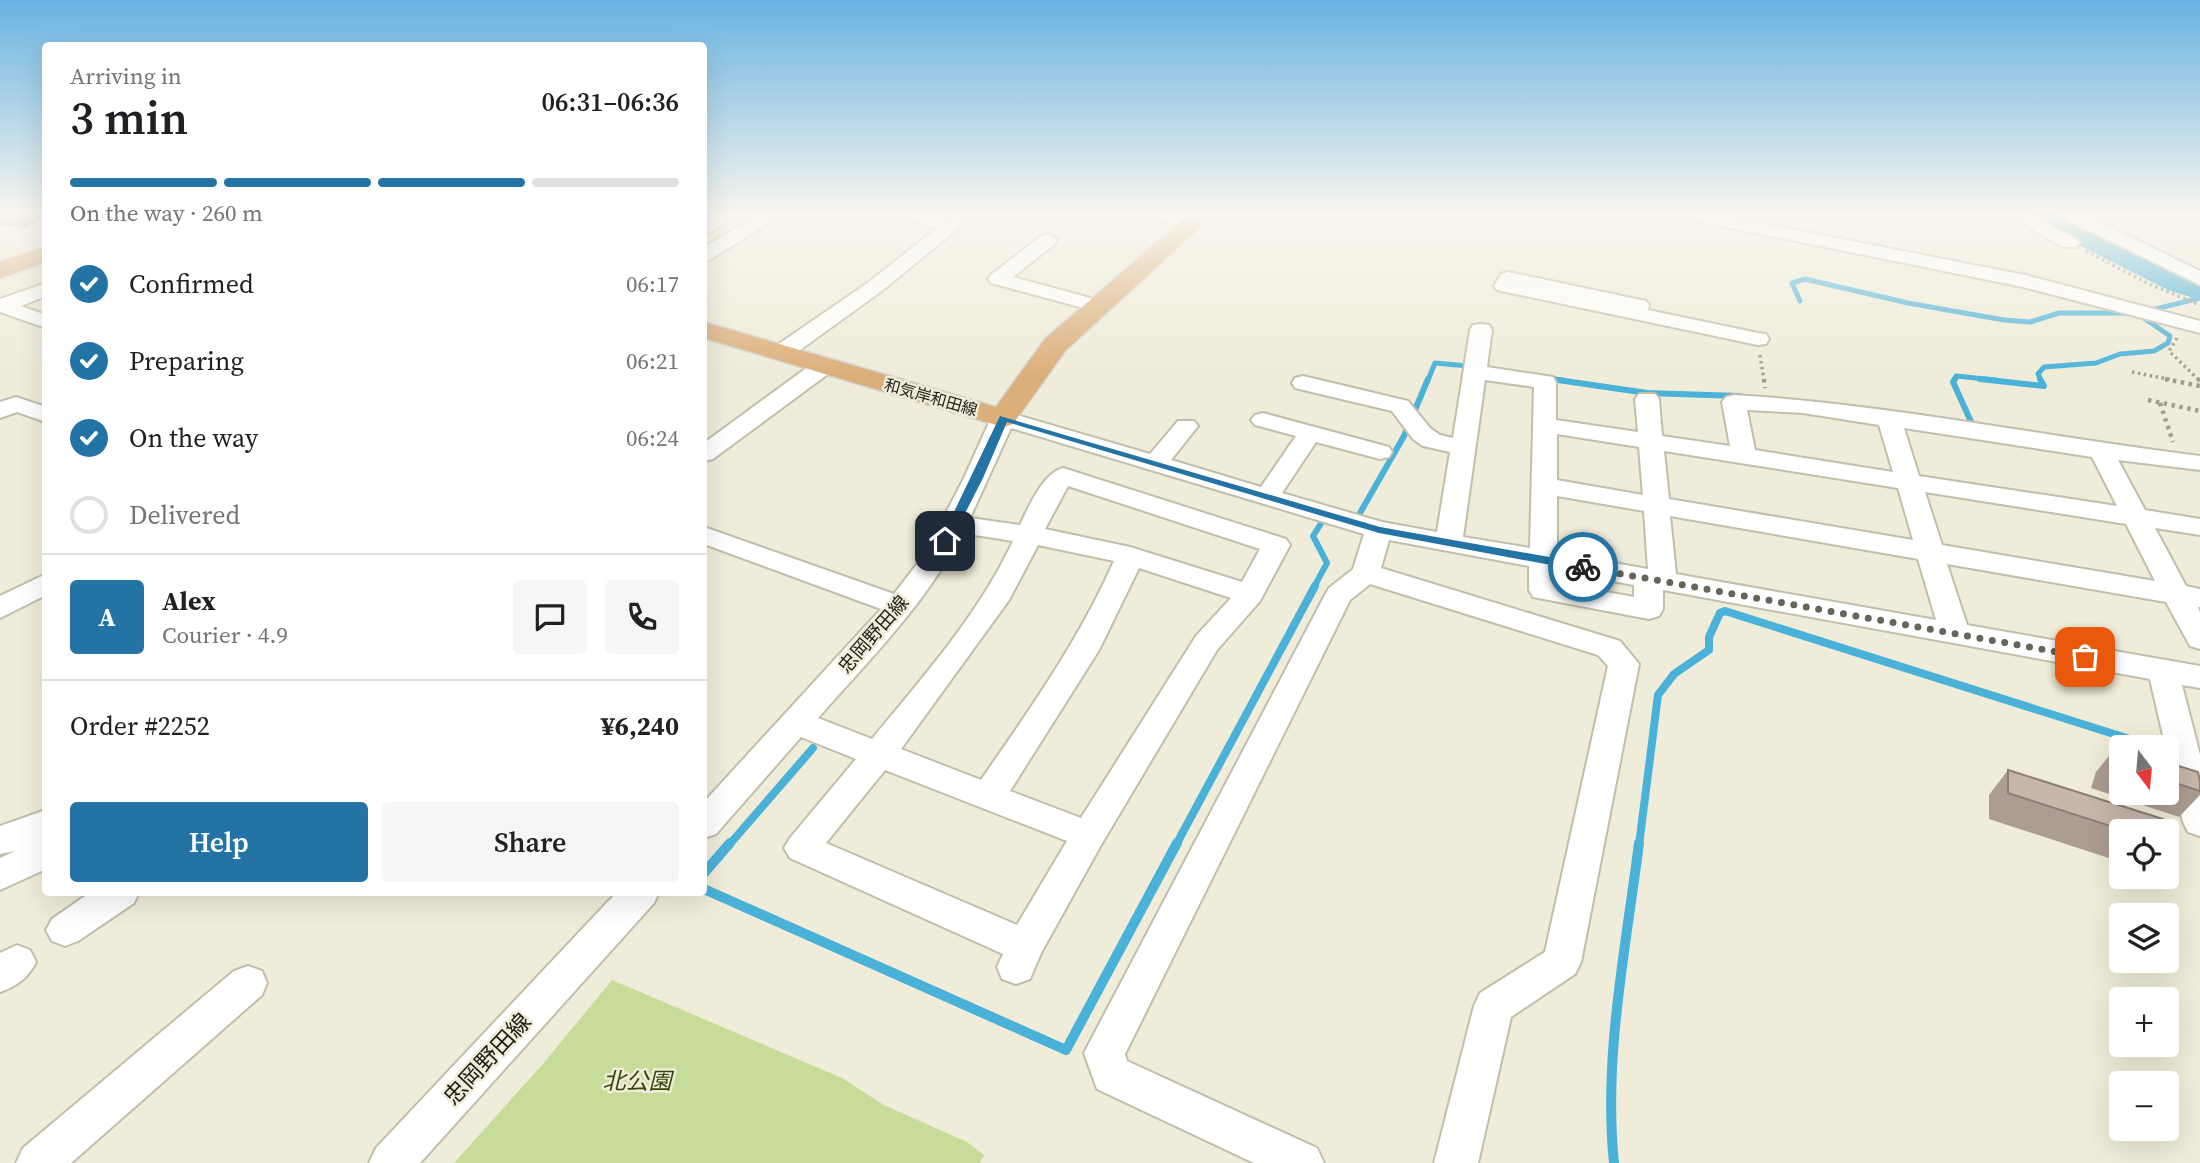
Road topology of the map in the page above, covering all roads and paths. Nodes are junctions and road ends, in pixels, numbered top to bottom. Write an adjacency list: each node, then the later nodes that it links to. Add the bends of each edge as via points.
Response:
1 (899, 267): 19 (street)
2 (1013, 267): 11 (street, via 998,279)
3 (1142, 267): 11 (main road, 和気岸和田線)
4 (1966, 267): 13 (street)
5 (2117, 267): 9 (path)
6 (2178, 267): 7 (street)
7 (2200, 278)
8 (42, 291): 10 (street)
9 (2199, 304)
10 (1, 306): 14 (street)
11 (1098, 306): 32 (main road, 和気岸和田線, via 1055,345)
12 (1636, 313): 12 (street, via 1557,297 1504,286 1508,278 1639,305); 18 (street)
13 (2153, 316): 15 (street); 24 (path, via 2177,339 2169,351)
14 (42, 321)
15 (2200, 327)
16 (1481, 330): 21 (street)
17 (707, 331): 19 (main road, 和気岸和田線)
18 (1758, 339): 25 (path)
19 (781, 353): 20 (main road, 和気岸和田線)
20 (824, 366): 32 (main road, 和気岸和田線); 41 (street)
21 (1475, 372): 35 (street, via 1545,383); 39 (street)
22 (2132, 372): 24 (path)
23 (1303, 383): 39 (street, via 1400,407 1422,435)
24 (2200, 383)
25 (1766, 396)
26 (1647, 399): 38 (street)
27 (2147, 400): 28 (path)
28 (2160, 403): 30 (path); 44 (path)
29 (0, 411): 31 (street, via 16,404)
30 (2200, 411)
31 (42, 414)
32 (1003, 418): 45 (street); 51 (street, 忠岡野田線)
33 (1889, 418): 40 (street); 43 (street, via 1734,402); 46 (street)
34 (1263, 420): 37 (street)
35 (1544, 425): 38 (street); 47 (street)
36 (1186, 426): 45 (street)
37 (1310, 433): 42 (street); 48 (street)
38 (1651, 441): 43 (street); 49 (street)
39 (1464, 447): 56 (street)
40 (2101, 451): 44 (street); 50 (street)
41 (707, 452)
42 (1380, 452)
43 (1745, 456): 46 (street)
44 (2190, 462)
45 (1155, 464): 48 (street)
46 (1908, 482): 50 (street); 57 (street)
47 (1544, 486): 49 (street); 59 (street)
48 (1266, 498): 53 (street)
49 (1656, 505): 57 (street); 61 (street)
50 (2136, 517): 52 (street); 64 (street)
51 (955, 524): 54 (street); 65 (street, 忠岡野田線)
52 (2200, 527)
53 (1379, 530): 56 (street); 60 (street)
54 (1031, 535): 58 (street); 63 (street, via 1050,491 1063,476 1276,545); 72 (street, via 1001,591)
55 (707, 536): 65 (street)
56 (1449, 543): 59 (street)
57 (1930, 552): 64 (street); 67 (street)
58 (1130, 556): 63 (street); 73 (street, via 1117,590 1067,680)
59 (1542, 560): 61 (street, via 1543,590 1649,609)
60 (1366, 573): 85 (street, via 1339,595 1104,1053 1112,1075); 86 (street, via 1609,648 1624,664 1562,962 1494,1006)
61 (1655, 580): 67 (street)
62 (42, 585): 66 (street)
63 (1250, 593): 77 (street, via 1206,643)
64 (2188, 596): 68 (street)
65 (900, 606): 71 (street, 忠岡野田線)
66 (0, 608)
67 (1955, 633): 69 (street)
68 (2200, 639)
69 (2163, 671): 70 (street); 75 (street)
70 (2200, 677)
71 (796, 722): 72 (street); 74 (street, 忠岡野田線)
72 (880, 752): 73 (street); 77 (street, via 802,848 1021,956)
73 (989, 795): 77 (street)
74 (707, 821)
75 (2200, 822)
76 (15, 834): 78 (street, via 34,858)
77 (1089, 835)
78 (0, 874)
79 (115, 896): 81 (street)
80 (637, 896): 84 (street, 忠岡野田線)
81 (65, 930)
82 (248, 982): 83 (street)
83 (38, 1163)
84 (391, 1163)
85 (1302, 1163)
86 (1456, 1163)

